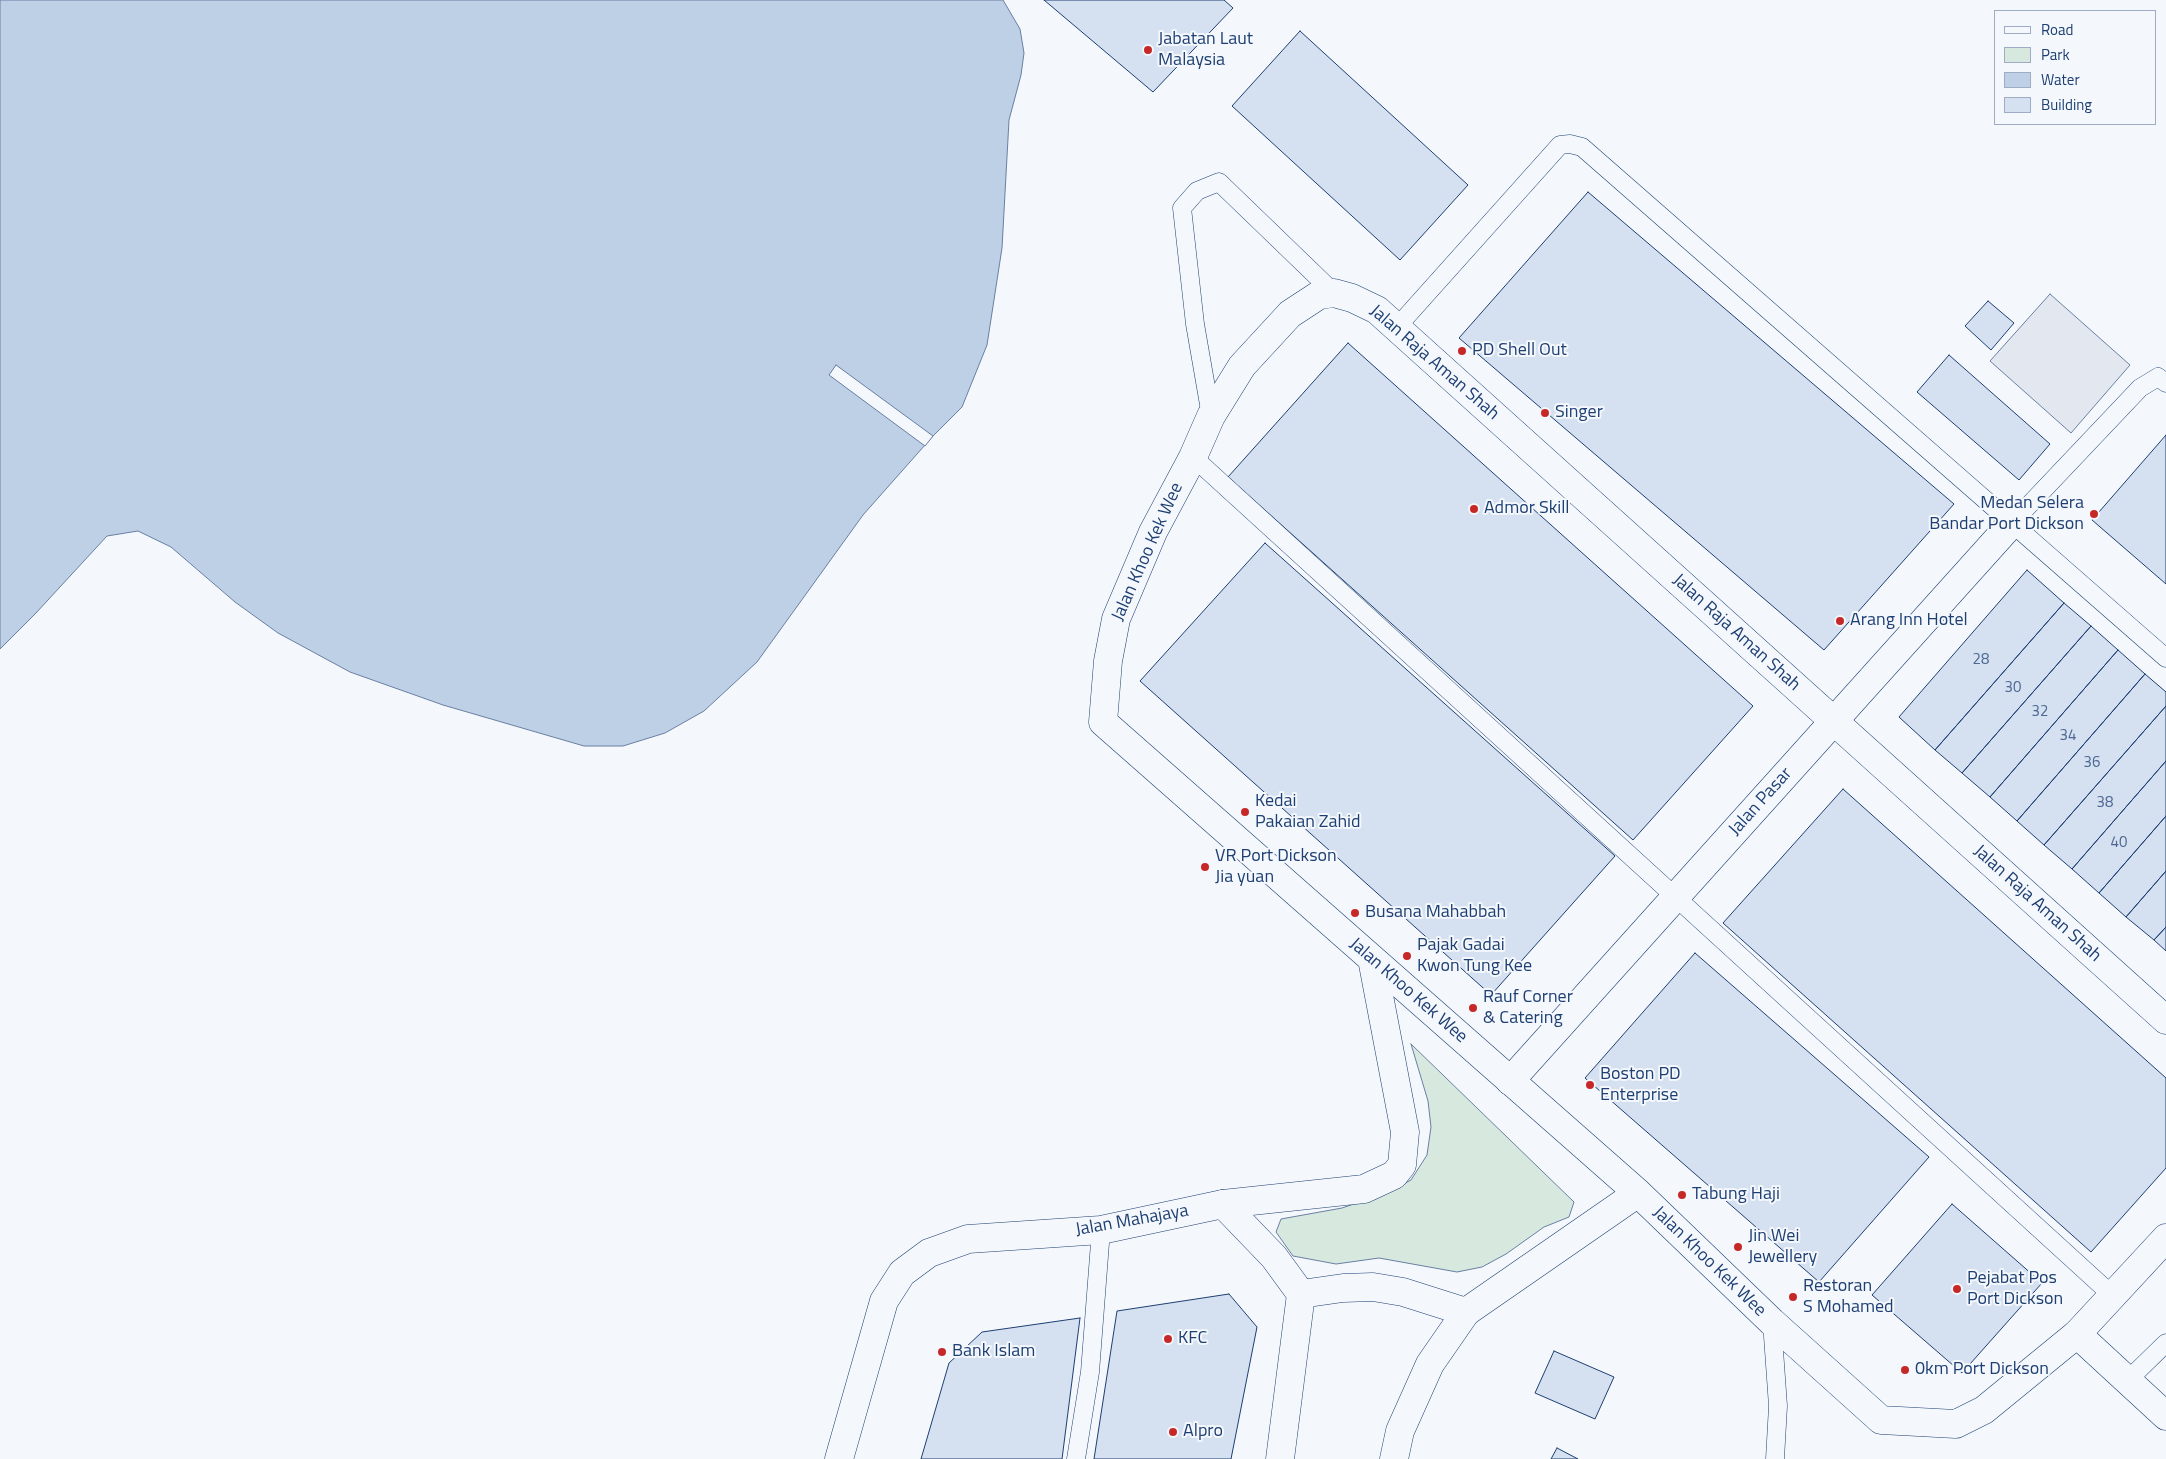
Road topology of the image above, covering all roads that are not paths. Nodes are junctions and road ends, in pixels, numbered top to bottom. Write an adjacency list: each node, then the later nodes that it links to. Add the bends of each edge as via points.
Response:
1 (1334, 294): 2 (street, Jalan Raja Aman Shah, via 1352,298 1377,310); 4 (street, Jalan Khoo Kek Wee, via 1319,296 1290,314 1242,366); 4 (lane, via 1219,182 1197,191 1182,208 1195,324)
2 (1397, 327): 6 (lane, via 1560,145 1582,147); 8 (street, Jalan Raja Aman Shah)
3 (2166, 383): 6 (lane, via 2158,377 2140,388)
4 (1211, 416): 5 (street, Jalan Khoo Kek Wee)
5 (1193, 457): 9 (lane); 10 (street, Jalan Khoo Kek Wee, via 1153,532 1116,619 1108,661 1103,722)
6 (2012, 523): 7 (lane); 8 (street, Jalan Pasar)
7 (2166, 658)
8 (1834, 721): 9 (street, Jalan Pasar); 11 (street, Jalan Raja Aman Shah)
9 (1675, 897): 12 (street, Jalan Pasar); 18 (lane)
10 (1372, 959): 12 (street, Jalan Khoo Kek Wee); 14 (street, Jalan Mahajaya, via 1405,1132 1402,1165 1394,1175 1364,1189)
11 (2166, 1020)
12 (1510, 1080): 13 (street, Jalan Khoo Kek Wee)
13 (1638, 1193): 19 (street); 20 (street, Jalan Khoo Kek Wee)
14 (1223, 1204): 15 (street, Jalan Mahajaya); 17 (street, via 1274,1256)
15 (1101, 1230): 25 (street, Jalan Mahajaya, via 968,1239 929,1253 902,1274 884,1301); 26 (lane, via 1090,1372)
16 (2166, 1238): 18 (street, Jalan Khoo Kek Wee)
17 (1301, 1294): 19 (street, via 1373,1287 1403,1292); 27 (street)
18 (2113, 1296): 21 (street, Jalan Khoo Kek Wee)
19 (1466, 1312): 28 (street, via 1430,1364 1400,1431)
20 (1772, 1322): 21 (street, Jalan Khoo Kek Wee, via 1881,1420 1936,1424 1956,1424 1984,1410); 29 (lane, via 1778,1406)
21 (2076, 1334): 23 (street)
22 (2166, 1343): 23 (lane)
23 (2127, 1381): 24 (street)
24 (2166, 1416)
25 (839, 1459)
26 (1076, 1459)
27 (1280, 1459)
28 (1394, 1459)
29 (1775, 1459)

